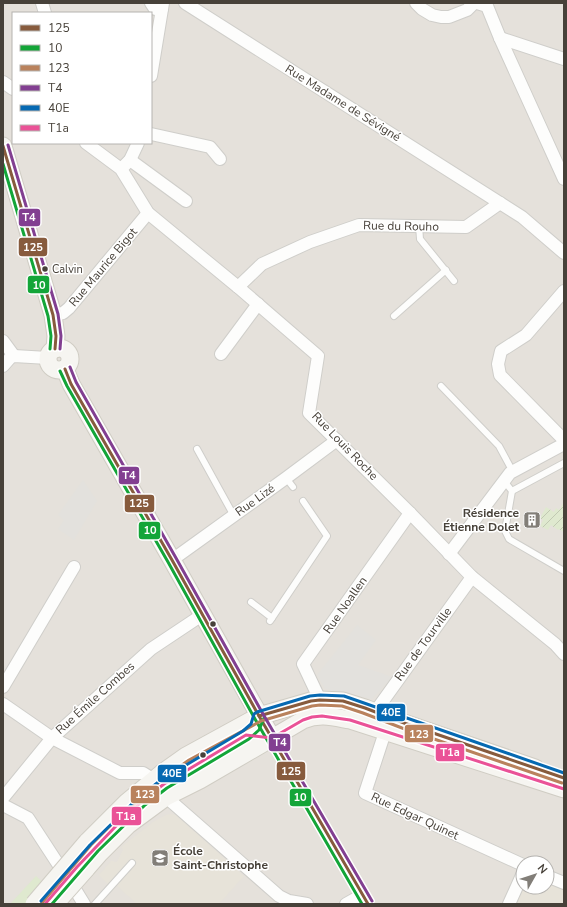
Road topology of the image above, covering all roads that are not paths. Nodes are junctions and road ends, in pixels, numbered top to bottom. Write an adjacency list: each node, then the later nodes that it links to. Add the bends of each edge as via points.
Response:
1 (151, 3): 6 (street, via 156,9)
2 (185, 3): 22 (street, Rue Madame de Sévigné)
3 (416, 3): 4 (street, via 432,15 441,17 467,10)
4 (474, 3)
5 (477, 3): 7 (street, via 487,6)
6 (163, 6): 9 (street)
7 (500, 38): 8 (street); 16 (street)
8 (564, 59)
9 (152, 70)
10 (3, 82): 11 (street)
11 (12, 88)
12 (152, 134): 18 (street, via 210,147)
13 (88, 144): 19 (street, Rue Louis Roche)
14 (137, 144): 19 (street)
15 (3, 146): 31 (main road)
16 (552, 153): 17 (street); 20 (street)
17 (564, 157)
18 (220, 159)
19 (125, 165): 21 (street); 23 (street, Rue Louis Roche)
20 (564, 179)
21 (186, 201)
22 (500, 204): 24 (street, Rue du Rouho, via 466,227); 25 (street, Rue Madame de Sévigné, via 522,217)
23 (148, 213): 28 (street, Rue Louis Roche); 31 (street, Rue Maurice Bigot, via 69,308)
24 (419, 226): 26 (lane, via 420,238); 28 (street, Rue du Rouho, via 359,225 310,242 262,264)
25 (564, 253)
26 (446, 270): 27 (lane); 32 (lane)
27 (454, 281)
28 (238, 287): 30 (street, Rue Louis Roche)
29 (564, 291): 40 (street, via 526,335 501,351 498,364 500,375)
30 (258, 304): 35 (street); 39 (street, Rue Louis Roche, via 318,356 309,413)
31 (53, 315): 34 (main road, via 56,336)
32 (394, 316)
33 (3, 341): 36 (street)
34 (52, 353): 36 (street); 51 (main road, via 61,348 69,354 70,360 65,369 71,384)
35 (221, 354)
36 (14, 356): 37 (street)
37 (3, 366)
38 (440, 386): 44 (lane, via 499,446)
39 (337, 440): 48 (street, Rue Louis Roche); 49 (street, Rue Lizé, via 290,482)
40 (564, 440)
41 (564, 444): 44 (street)
42 (196, 449): 49 (lane)
43 (564, 463): 46 (lane)
44 (513, 472): 45 (street)
45 (504, 481): 46 (lane); 50 (street)
46 (512, 491): 53 (lane, via 505,531 509,539)
47 (303, 501): 55 (lane, via 327,536 271,620)
48 (410, 513): 50 (street, Rue Louis Roche); 59 (street, Rue Noallen, via 303,664)
49 (234, 516): 51 (street, Rue Lizé)
50 (449, 554): 54 (street, Rue Louis Roche)
51 (172, 560): 56 (main road)
52 (74, 567): 58 (street)
53 (564, 571)
54 (472, 577): 57 (street, Rue Louis Roche); 62 (street, Rue de Tourville)
55 (251, 602)
56 (202, 615): 63 (main road); 66 (street, Rue Émile Combes, via 151,648)
57 (564, 654)
58 (3, 687)
59 (320, 700): 60 (main road); 62 (main road, via 343,701)
60 (299, 705): 63 (main road); 69 (lane, via 348,712)
61 (4, 706): 66 (street)
62 (375, 712): 69 (main road)
63 (259, 716): 65 (lane, via 255,727); 67 (main road); 68 (main road, via 186,756)
64 (385, 732): 67 (main road, via 350,720 322,716 303,720); 69 (main road); 74 (street, Rue Edgar Quinet, via 365,793)
65 (246, 735): 67 (lane); 73 (lane, via 164,784)
66 (52, 738): 68 (street, via 120,773 143,773); 71 (street, Rue Émile Combes)
67 (272, 738): 70 (main road); 78 (street)
68 (154, 780): 73 (main road, via 111,818)
69 (561, 781)
70 (166, 797): 73 (main road); 79 (street)
71 (3, 798)
72 (3, 805): 76 (street, via 28,818)
73 (94, 848): 80 (main road, bridge); 81 (lane, bridge); 82 (main road, bridge)
74 (515, 861)
75 (132, 863): 83 (lane)
76 (58, 864)
77 (515, 891): 86 (street)
78 (365, 899): 85 (street)
79 (288, 903): 84 (street)
80 (34, 904)
81 (45, 904)
82 (55, 904)
83 (94, 904)
84 (307, 904)
85 (346, 904)
86 (509, 904)

